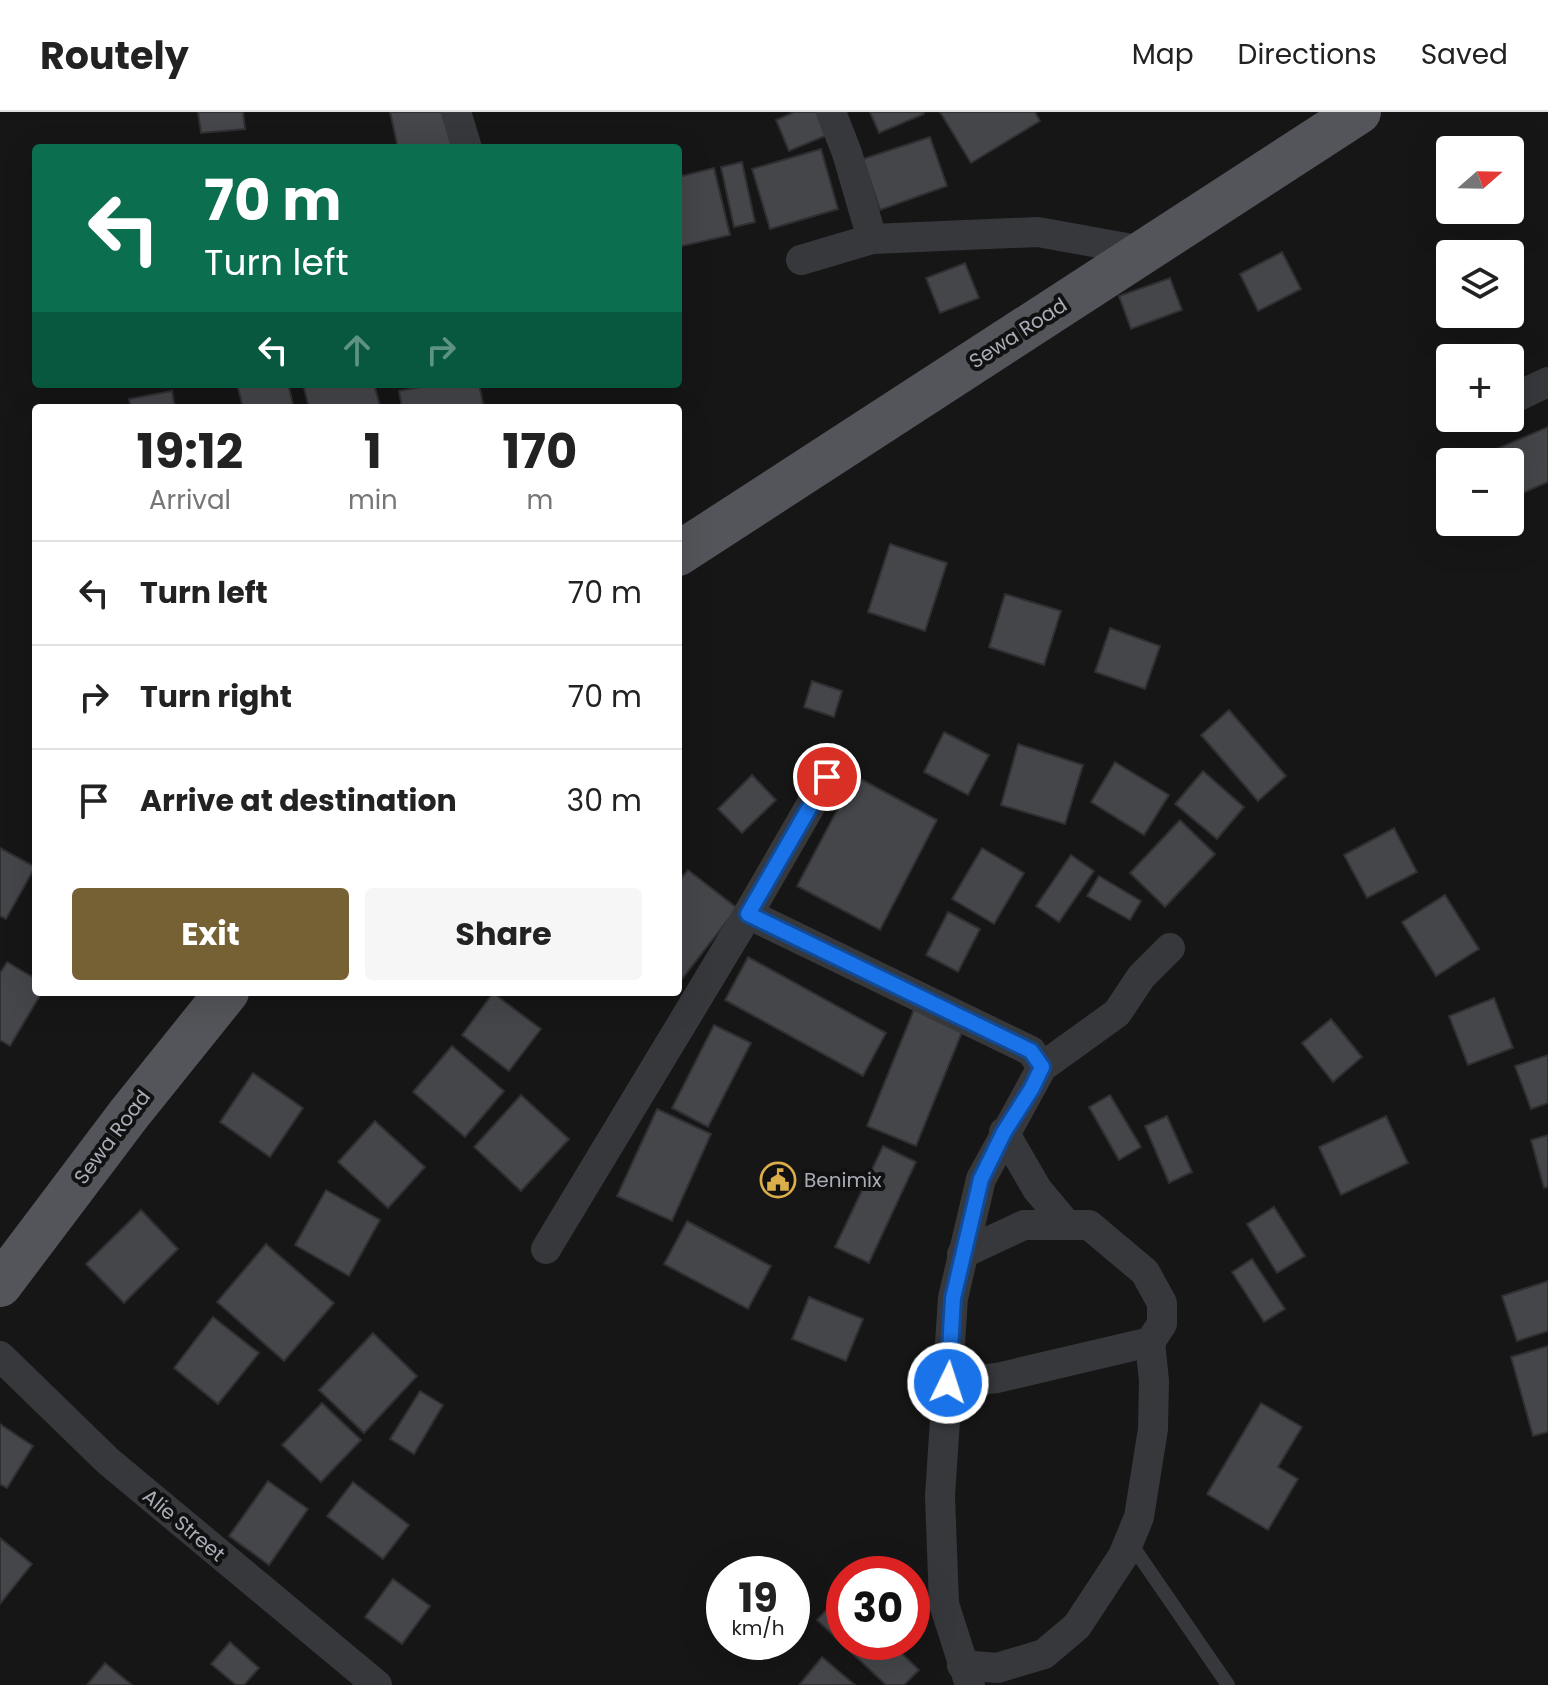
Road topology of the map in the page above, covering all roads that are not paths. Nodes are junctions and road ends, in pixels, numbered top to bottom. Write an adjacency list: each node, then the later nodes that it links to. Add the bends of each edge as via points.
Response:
1 (456, 112): 4 (street)
2 (831, 112): 5 (street)
3 (1359, 112): 6 (main road, Sewa Road)
4 (466, 144)
5 (872, 239): 6 (street, via 1038,232); 7 (street)
6 (1143, 251): 10 (main road, Sewa Road)
7 (801, 260)
8 (1548, 382): 9 (street)
9 (1524, 393)
10 (682, 551)
11 (827, 777): 12 (street)
12 (748, 914): 15 (street, via 1031,1051); 18 (street)
13 (1170, 948): 15 (street, via 1141,977 1117,1013)
14 (224, 996): 20 (main road, Sewa Road)
15 (1042, 1067): 16 (street)
16 (1004, 1132): 17 (street, via 1037,1189); 19 (street, via 981,1179)
17 (1067, 1225): 19 (street, via 1024,1225); 21 (street, via 1089,1225 1145,1272 1162,1303 1162,1324)
18 (546, 1249)
19 (962, 1254): 23 (street, via 953,1298)
20 (0, 1285)
21 (1150, 1342): 23 (street, via 997,1378); 24 (street, via 1153,1429 1139,1517)
22 (0, 1356): 26 (street, Alie Street, via 108,1461)
23 (948, 1383): 25 (street, via 940,1496 944,1604)
24 (1129, 1541): 25 (street, via 1077,1626 1044,1654); 27 (lane)
25 (966, 1675)
26 (377, 1685)
27 (1228, 1685)

